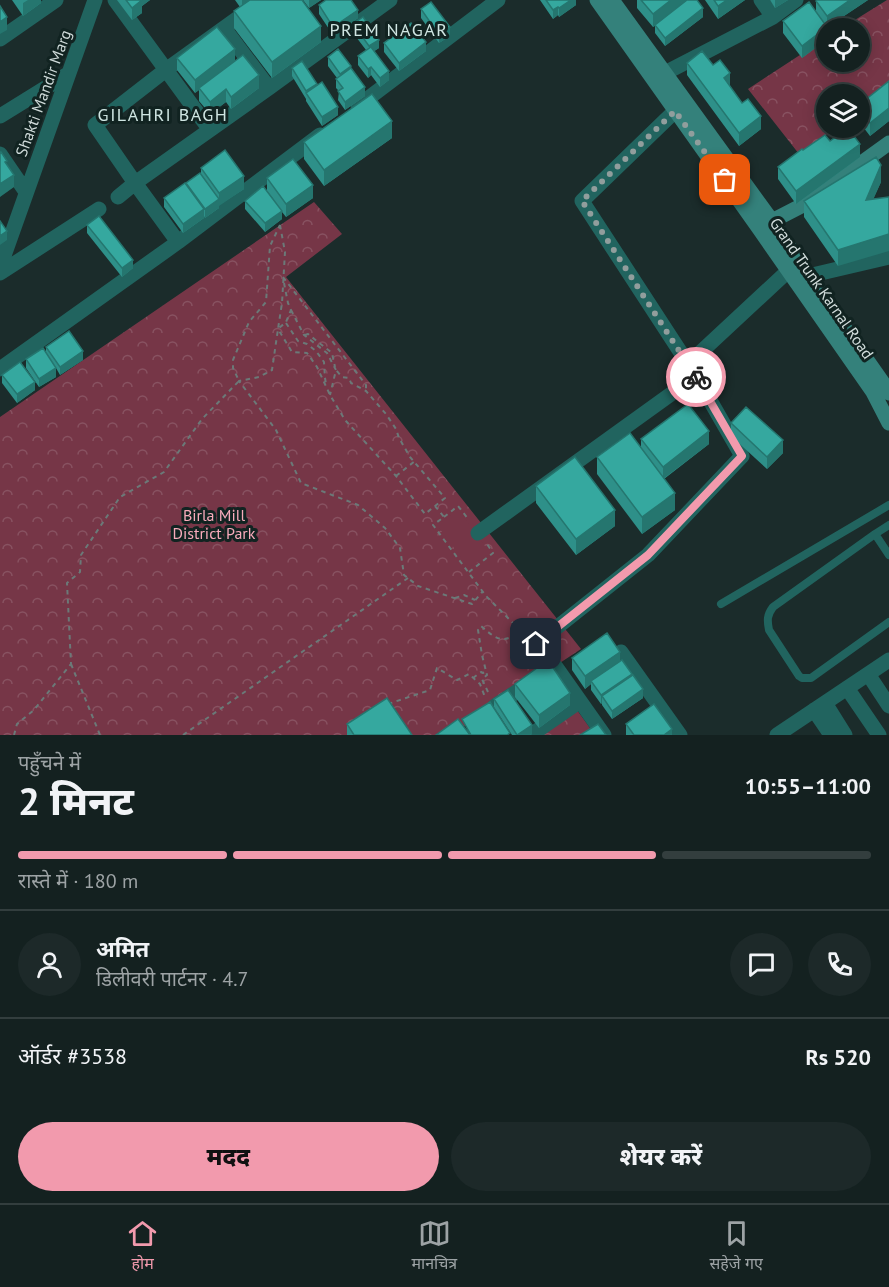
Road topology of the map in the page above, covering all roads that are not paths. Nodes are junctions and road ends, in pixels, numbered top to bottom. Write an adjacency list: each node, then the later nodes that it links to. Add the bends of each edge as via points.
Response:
1 (56, 0): 14 (street)
2 (95, 0): 17 (street, Shakti Mandir Marg)
3 (115, 0): 15 (street)
4 (263, 0): 13 (street)
5 (390, 0): 11 (street)
6 (498, 0): 20 (street)
7 (597, 0): 19 (main road, Grand Trunk Karnal Road)
8 (612, 0): 16 (main road, Grand Trunk Karnal Road)
9 (761, 0): 12 (street)
10 (796, 0): 12 (street)
11 (372, 5): 18 (street)
12 (773, 16): 16 (street)
13 (224, 28): 15 (street); 18 (street)
14 (0, 39)
15 (167, 69): 23 (street); 27 (street, via 96,125)
16 (665, 73): 31 (main road, Grand Trunk Karnal Road)
17 (68, 74): 21 (street); 28 (street, Shakti Mandir Marg)
18 (269, 88): 23 (street)
19 (675, 111): 31 (main road, Grand Trunk Karnal Road); 39 (street, via 582,201)
20 (347, 114)
21 (0, 116)
22 (328, 128): 32 (street)
23 (210, 130): 27 (street)
24 (889, 143): 31 (main road, via 803,206)
25 (889, 153): 31 (main road, via 807,211)
26 (0, 154): 28 (street)
27 (135, 183): 29 (street); 32 (street)
28 (26, 192): 34 (street, Shakti Mandir Marg)
29 (118, 197)
30 (99, 209): 36 (street)
31 (766, 225): 35 (main road, Grand Trunk Karnal Road); 37 (main road, Grand Trunk Karnal Road)
32 (178, 242): 38 (street)
33 (889, 257): 37 (street)
34 (0, 267)
35 (788, 271): 39 (street); 41 (main road, Grand Trunk Karnal Road, via 873,392)
36 (0, 273)
37 (808, 276): 40 (main road, Grand Trunk Karnal Road)
38 (0, 369)
39 (692, 370): 44 (street); 49 (street, via 742,456 648,555)
40 (889, 393)
41 (889, 423)
42 (889, 505): 47 (lane)
43 (889, 525): 45 (lane)
44 (478, 533)
45 (875, 534): 46 (lane); 48 (lane, via 773,607 767,622 799,676 806,679)
46 (889, 555)
47 (721, 604)
48 (889, 622)
49 (536, 644)
50 (621, 652): 61 (street)
51 (889, 660): 52 (street)
52 (868, 674): 53 (street); 56 (street)
53 (847, 688): 55 (street); 64 (street)
54 (580, 701): 57 (street, via 554,667); 59 (street); 60 (street)
55 (819, 706): 58 (street); 62 (street); 63 (street)
56 (889, 706)
57 (479, 716)
58 (787, 732)
59 (601, 734)
60 (531, 735)
61 (680, 735)
62 (831, 735)
63 (845, 735)
64 (879, 735)

